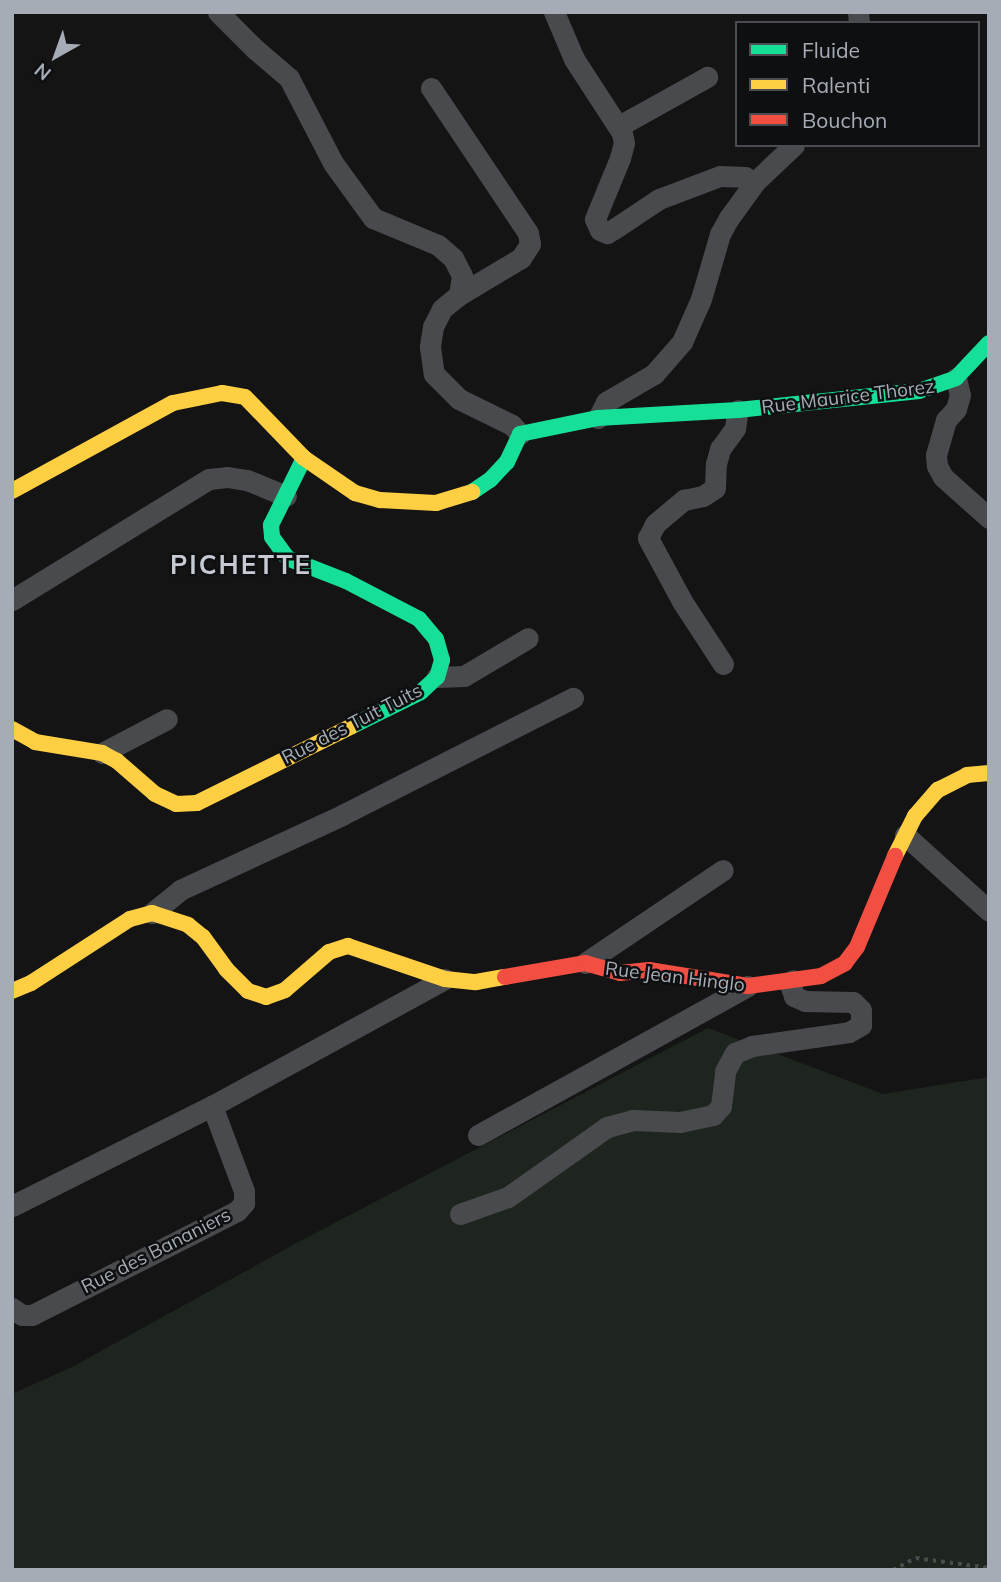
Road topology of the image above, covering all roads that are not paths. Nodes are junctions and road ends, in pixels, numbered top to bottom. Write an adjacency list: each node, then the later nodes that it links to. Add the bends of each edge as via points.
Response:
1 (218, 12): 8 (street, via 289,78 333,163 373,218 438,245 453,258 462,276)
2 (555, 12): 5 (street, via 574,59)
3 (707, 77): 5 (street)
4 (431, 88): 8 (street, via 528,233 530,244 521,258)
5 (619, 126): 7 (street, via 624,143 595,219 607,233 659,199 720,176 745,177)
6 (792, 147): 7 (street)
7 (755, 183): 12 (street, via 720,234 701,299 682,342 654,374 606,402)
8 (459, 295): 13 (street, via 442,309 433,327 434,374 459,399 512,425)
9 (989, 343): 10 (street, Rue Maurice Thorez)
10 (956, 378): 11 (street, Rue Maurice Thorez, via 919,390); 17 (street, Rue Maurice Thorez, via 960,396 943,428 937,466 943,477)
11 (738, 410): 12 (street, Rue Maurice Thorez); 20 (street, Rue Maurice Thorez, via 735,428 720,449 715,488 684,500 655,524 648,538)
12 (598, 418): 13 (street, Rue Maurice Thorez)
13 (520, 435): 14 (street, via 507,462 490,480 467,495 436,503 380,500 355,492)
14 (304, 458): 15 (street, via 246,397 222,393 173,403); 16 (street, Rue des Tuit Tuits)
15 (12, 491)
16 (286, 496): 18 (street, via 247,480 209,479); 21 (street, Rue des Tuit Tuits, via 271,525 278,548 287,558 346,581 419,619 436,639 442,660)
17 (989, 518)
18 (12, 600)
19 (528, 638): 21 (street, via 464,676)
20 (723, 664)
21 (437, 677): 25 (street, Rue des Tuit Tuits, via 421,692 197,803 176,804 155,794)
22 (573, 698): 30 (street, via 342,815 180,890)
23 (167, 719): 25 (street)
24 (12, 729): 25 (street, Rue des Tuit Tuits, via 35,742)
25 (102, 753)
26 (989, 773): 27 (street, Rue Jean Hinglo, via 967,775 938,790)
27 (905, 835): 29 (street); 33 (street, Rue Jean Hinglo, via 857,947 845,964 821,976)
28 (723, 870): 31 (street, Rue Jean Hinglo)
29 (989, 911)
30 (152, 913): 32 (street, Rue Jean Hinglo, via 188,925 248,991 266,996 285,990 329,952 348,946); 35 (street, via 130,919)
31 (585, 962): 32 (street, Rue Jean Hinglo, via 476,982); 34 (street, Rue Jean Hinglo, via 621,973 649,970)
32 (445, 979): 36 (street)
33 (793, 980): 34 (street, Rue Jean Hinglo); 39 (street, via 794,996 806,1001 853,1002 861,1010 861,1025 849,1032 752,1046 735,1053 725,1072 721,1106 713,1115 680,1122 633,1120 607,1127 508,1197)
34 (748, 986): 37 (street)
35 (12, 991)
36 (212, 1105): 38 (street); 40 (street, Rue des Bananiers, via 244,1191 244,1203 237,1211 32,1315)
37 (478, 1135)
38 (12, 1206)
39 (460, 1214)
40 (12, 1308)

